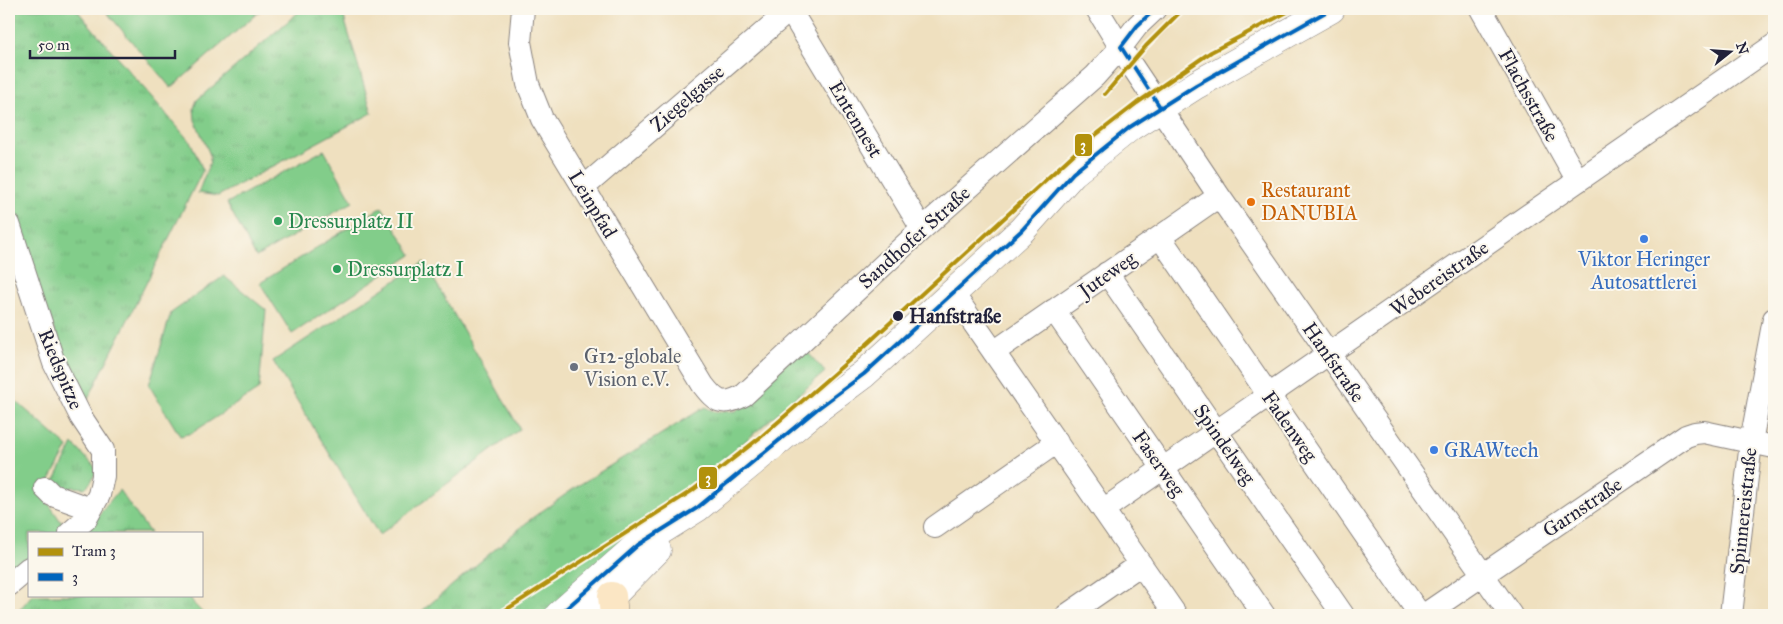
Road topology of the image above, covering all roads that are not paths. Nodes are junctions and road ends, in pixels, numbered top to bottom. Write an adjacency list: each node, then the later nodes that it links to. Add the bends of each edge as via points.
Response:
1 (523, 9): 11 (street, Leinpfad, via 520,42 528,84 542,119)
2 (790, 9): 11 (street, Ziegelgasse); 14 (street, Entennest)
3 (1097, 9): 8 (street)
4 (1155, 9): 8 (street, Sandhofer Straße)
5 (1332, 9): 9 (street)
6 (1480, 9): 10 (street, Flachsstraße)
7 (1774, 46): 10 (street, Webereistraße)
8 (1121, 47): 9 (street); 14 (street, Sandhofer Straße, via 1095,76)
9 (1160, 107): 12 (street, Hanfstraße); 17 (street, via 1073,173 1022,230)
10 (1578, 181): 21 (street, Webereistraße)
11 (583, 188): 22 (street, Leinpfad)
12 (1219, 196): 15 (street, Juteweg); 21 (street, Hanfstraße)
13 (9, 224): 31 (street, Riedspitze, via 54,362 81,417 103,450 103,476 99,495)
14 (922, 229): 22 (street, Sandhofer Straße, via 744,395 734,401 723,402 713,398)
15 (1160, 237): 16 (street, Juteweg); 23 (street, Fadenweg)
16 (1107, 274): 18 (street, Juteweg); 24 (street, Spindelweg)
17 (952, 292): 20 (street); 30 (street, via 864,374)
18 (1054, 310): 20 (street, Juteweg); 28 (street, Faserweg)
19 (1774, 319): 26 (street, Spinnereistraße)
20 (994, 352): 25 (street)
21 (1329, 354): 23 (street, Webereistraße); 37 (street, Hanfstraße)
22 (703, 385)
23 (1269, 395): 24 (street, Webereistraße); 46 (street, Fadenweg)
24 (1216, 432): 28 (street, Webereistraße); 45 (street, Spindelweg)
25 (1057, 442): 32 (street); 33 (street)
26 (1751, 442): 27 (street, Garnstraße); 37 (street, Garnstraße, via 1704,432 1686,436); 48 (street, Spinnereistraße)
27 (1774, 447)
28 (1163, 469): 32 (street, Webereistraße); 44 (street, Faserweg)
29 (45, 488): 31 (street, via 52,495)
30 (697, 508): 39 (street); 40 (street, via 638,545)
31 (91, 509): 34 (street, Riedspitze, via 86,519)
32 (1103, 510): 35 (street)
33 (935, 527)
34 (71, 532)
35 (1140, 564): 42 (street); 43 (street)
36 (28, 569): 38 (street)
37 (1483, 574): 46 (street, Garnstraße); 47 (street, Hanfstraße)
38 (9, 585)
39 (613, 606): 41 (street)
40 (559, 615)
41 (593, 615)
42 (1067, 615)
43 (1176, 615)
44 (1264, 615)
45 (1342, 615)
46 (1422, 615)
47 (1511, 615)
48 (1731, 615)

